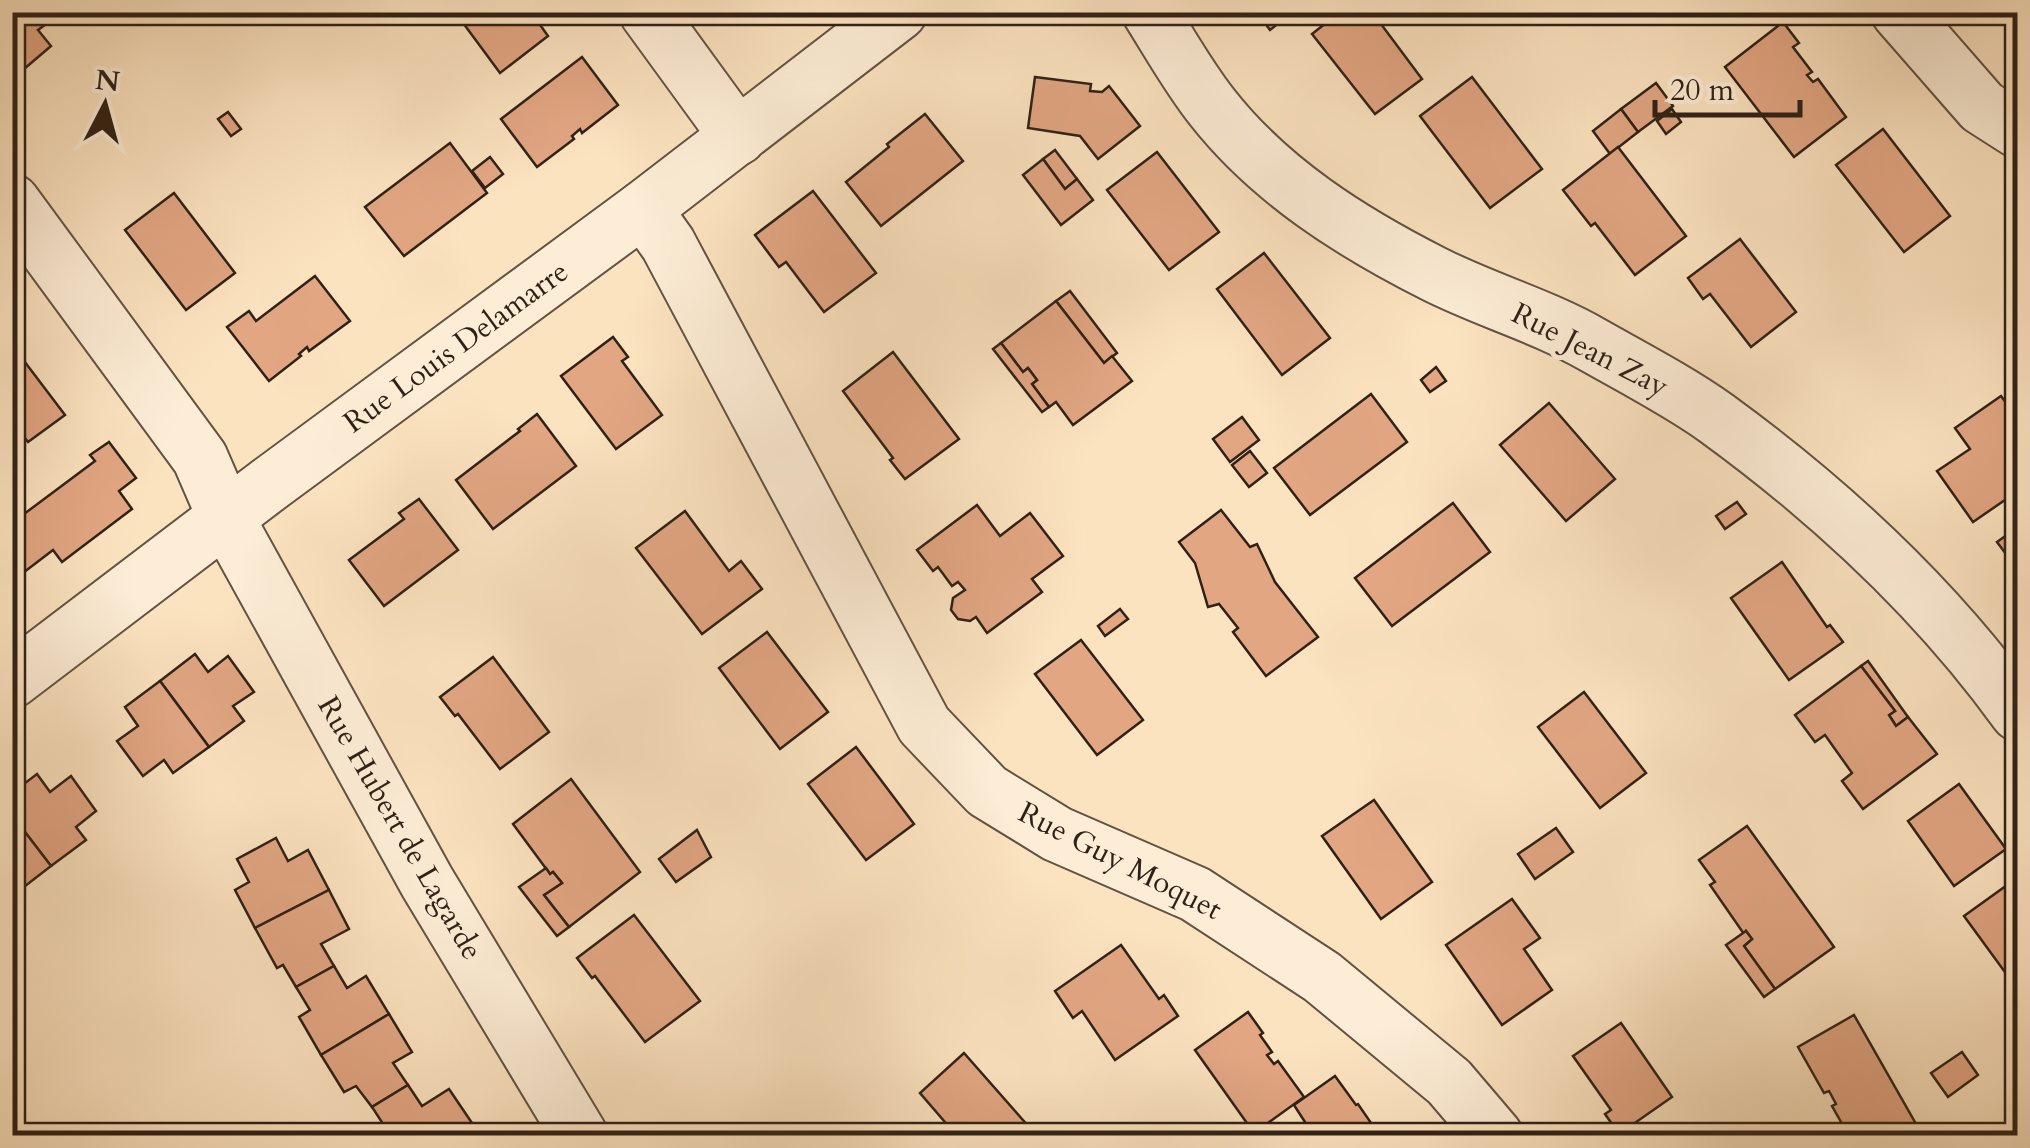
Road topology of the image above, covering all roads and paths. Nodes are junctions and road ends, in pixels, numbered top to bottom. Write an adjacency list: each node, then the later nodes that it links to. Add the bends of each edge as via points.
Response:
1 (647, 12): 6 (street)
2 (899, 12): 6 (street, Rue Louis Delamarre)
3 (1150, 12): 11 (street, Rue Jean Zay, via 1212,106 1261,162 1324,211 1434,274 1588,342 1713,416 1823,501 1906,580)
4 (1898, 12): 5 (street, via 1982,107)
5 (2018, 130)
6 (738, 137): 8 (street, Rue Louis Delamarre)
7 (12, 202): 9 (street, Rue Hubert de Lagarde, via 200,458)
8 (644, 209): 9 (street, Rue Louis Delamarre); 13 (street, Rue Guy Moquet, via 924,725 987,791 1057,834 1195,894 1322,977 1450,1082)
9 (226, 518): 10 (street, Rue Louis Delamarre); 12 (street, Rue Hubert de Lagarde, via 427,882)
10 (12, 680)
11 (2018, 713)
12 (580, 1136)
13 (1495, 1136)

